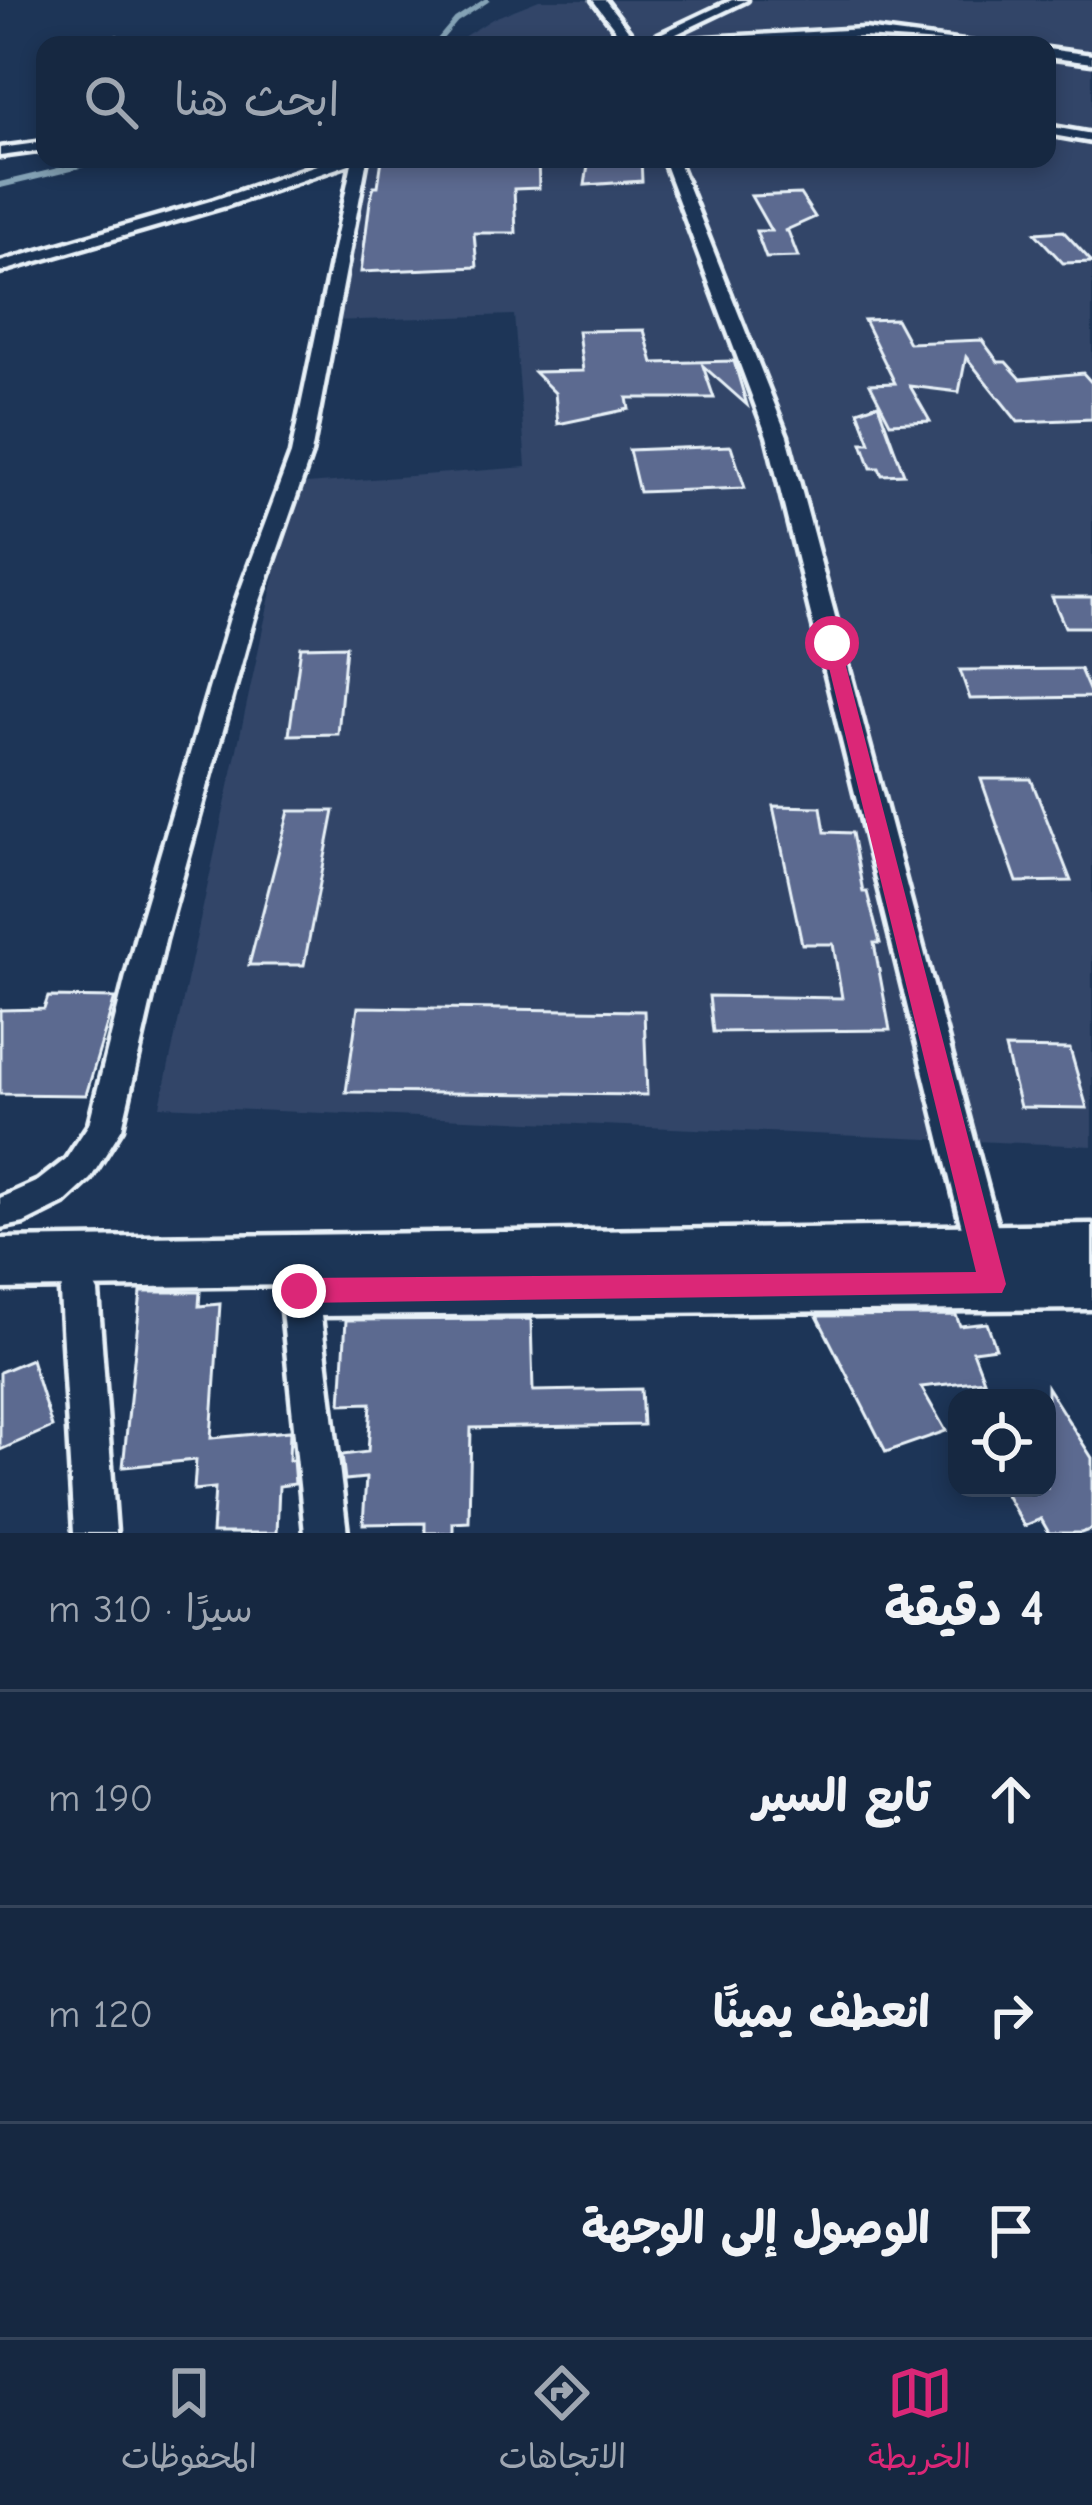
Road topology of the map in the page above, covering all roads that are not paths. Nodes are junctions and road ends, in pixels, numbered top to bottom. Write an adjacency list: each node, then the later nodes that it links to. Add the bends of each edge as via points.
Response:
1 (599, 0): 4 (street)
2 (741, 0): 5 (street)
3 (880, 34): 6 (street); 7 (street)
4 (631, 36)
5 (659, 36)
6 (836, 36)
7 (898, 36)
8 (1056, 54): 9 (street)
9 (1092, 58)
10 (1056, 132): 11 (street)
11 (1092, 138)
12 (36, 147): 13 (street)
13 (0, 152)
14 (322, 168): 17 (street)
15 (358, 168): 18 (street, via 302,454 242,618 105,1128 51,1192)
16 (674, 168): 21 (street, via 777,436)
17 (0, 267)
18 (0, 1213)
19 (1092, 1250): 21 (main road)
20 (0, 1264): 21 (main road)
21 (989, 1268): 22 (main road); 24 (main road)
22 (1092, 1283)
23 (0, 1291): 25 (main road)
24 (299, 1291): 25 (main road); 27 (street)
25 (79, 1292): 26 (street)
26 (95, 1533)
27 (326, 1533)

